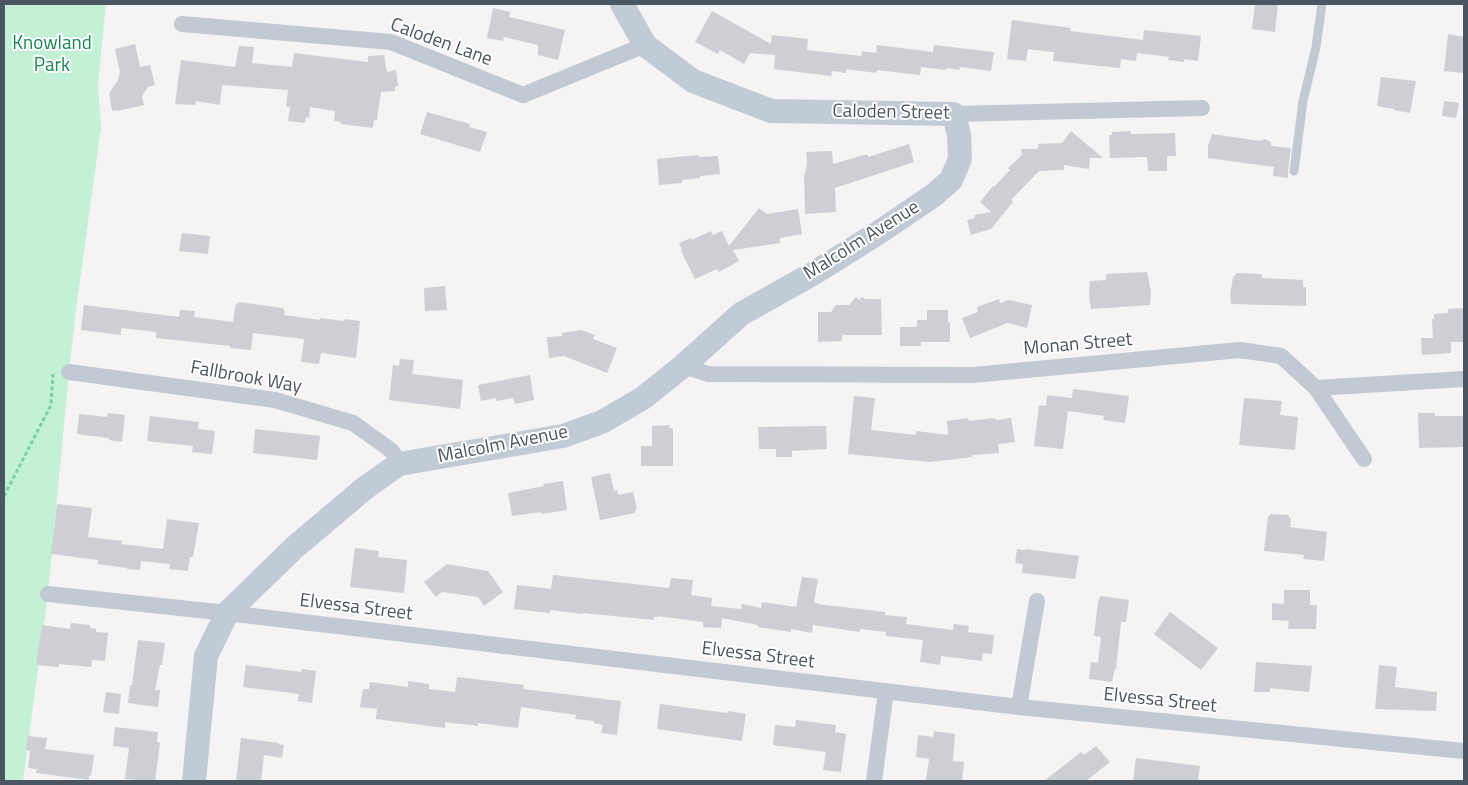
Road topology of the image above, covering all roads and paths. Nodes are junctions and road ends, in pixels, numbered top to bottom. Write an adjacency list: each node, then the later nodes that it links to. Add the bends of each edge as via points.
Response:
1 (622, 4): 4 (street, Caloden Street)
2 (1322, 4): 7 (lane, via 1303,101)
3 (182, 24): 4 (street, Caloden Lane, via 392,42 524,96)
4 (645, 45): 6 (street, Caloden Street, via 693,80 771,110)
5 (1202, 108): 6 (street, Caloden Street)
6 (954, 114): 8 (street, Malcolm Avenue, via 960,159 951,180 878,233 741,314)
7 (1294, 171)
8 (683, 366): 11 (street, Monan Street, via 708,374 973,375 1240,350 1281,356); 13 (street, Malcolm Avenue, via 643,398 602,422 563,436)
9 (69, 372): 13 (street, Fallbrook Way, via 275,400 353,423 392,451); 14 (path, via 53,371 51,405)
10 (1464, 379): 11 (street)
11 (1316, 388): 12 (street, Monan Street)
12 (1364, 458)
13 (399, 464): 17 (street, Malcolm Avenue, via 295,547)
14 (4, 496)
15 (48, 594): 17 (street, Elvessa Street)
16 (1037, 600): 19 (street)
17 (227, 613): 18 (street, Elvessa Street); 21 (street, Malcolm Avenue, via 206,656)
18 (886, 691): 19 (street, Elvessa Street); 22 (street)
19 (1019, 707): 20 (street, Elvessa Street)
20 (1464, 751)
21 (194, 781)
22 (874, 781)

